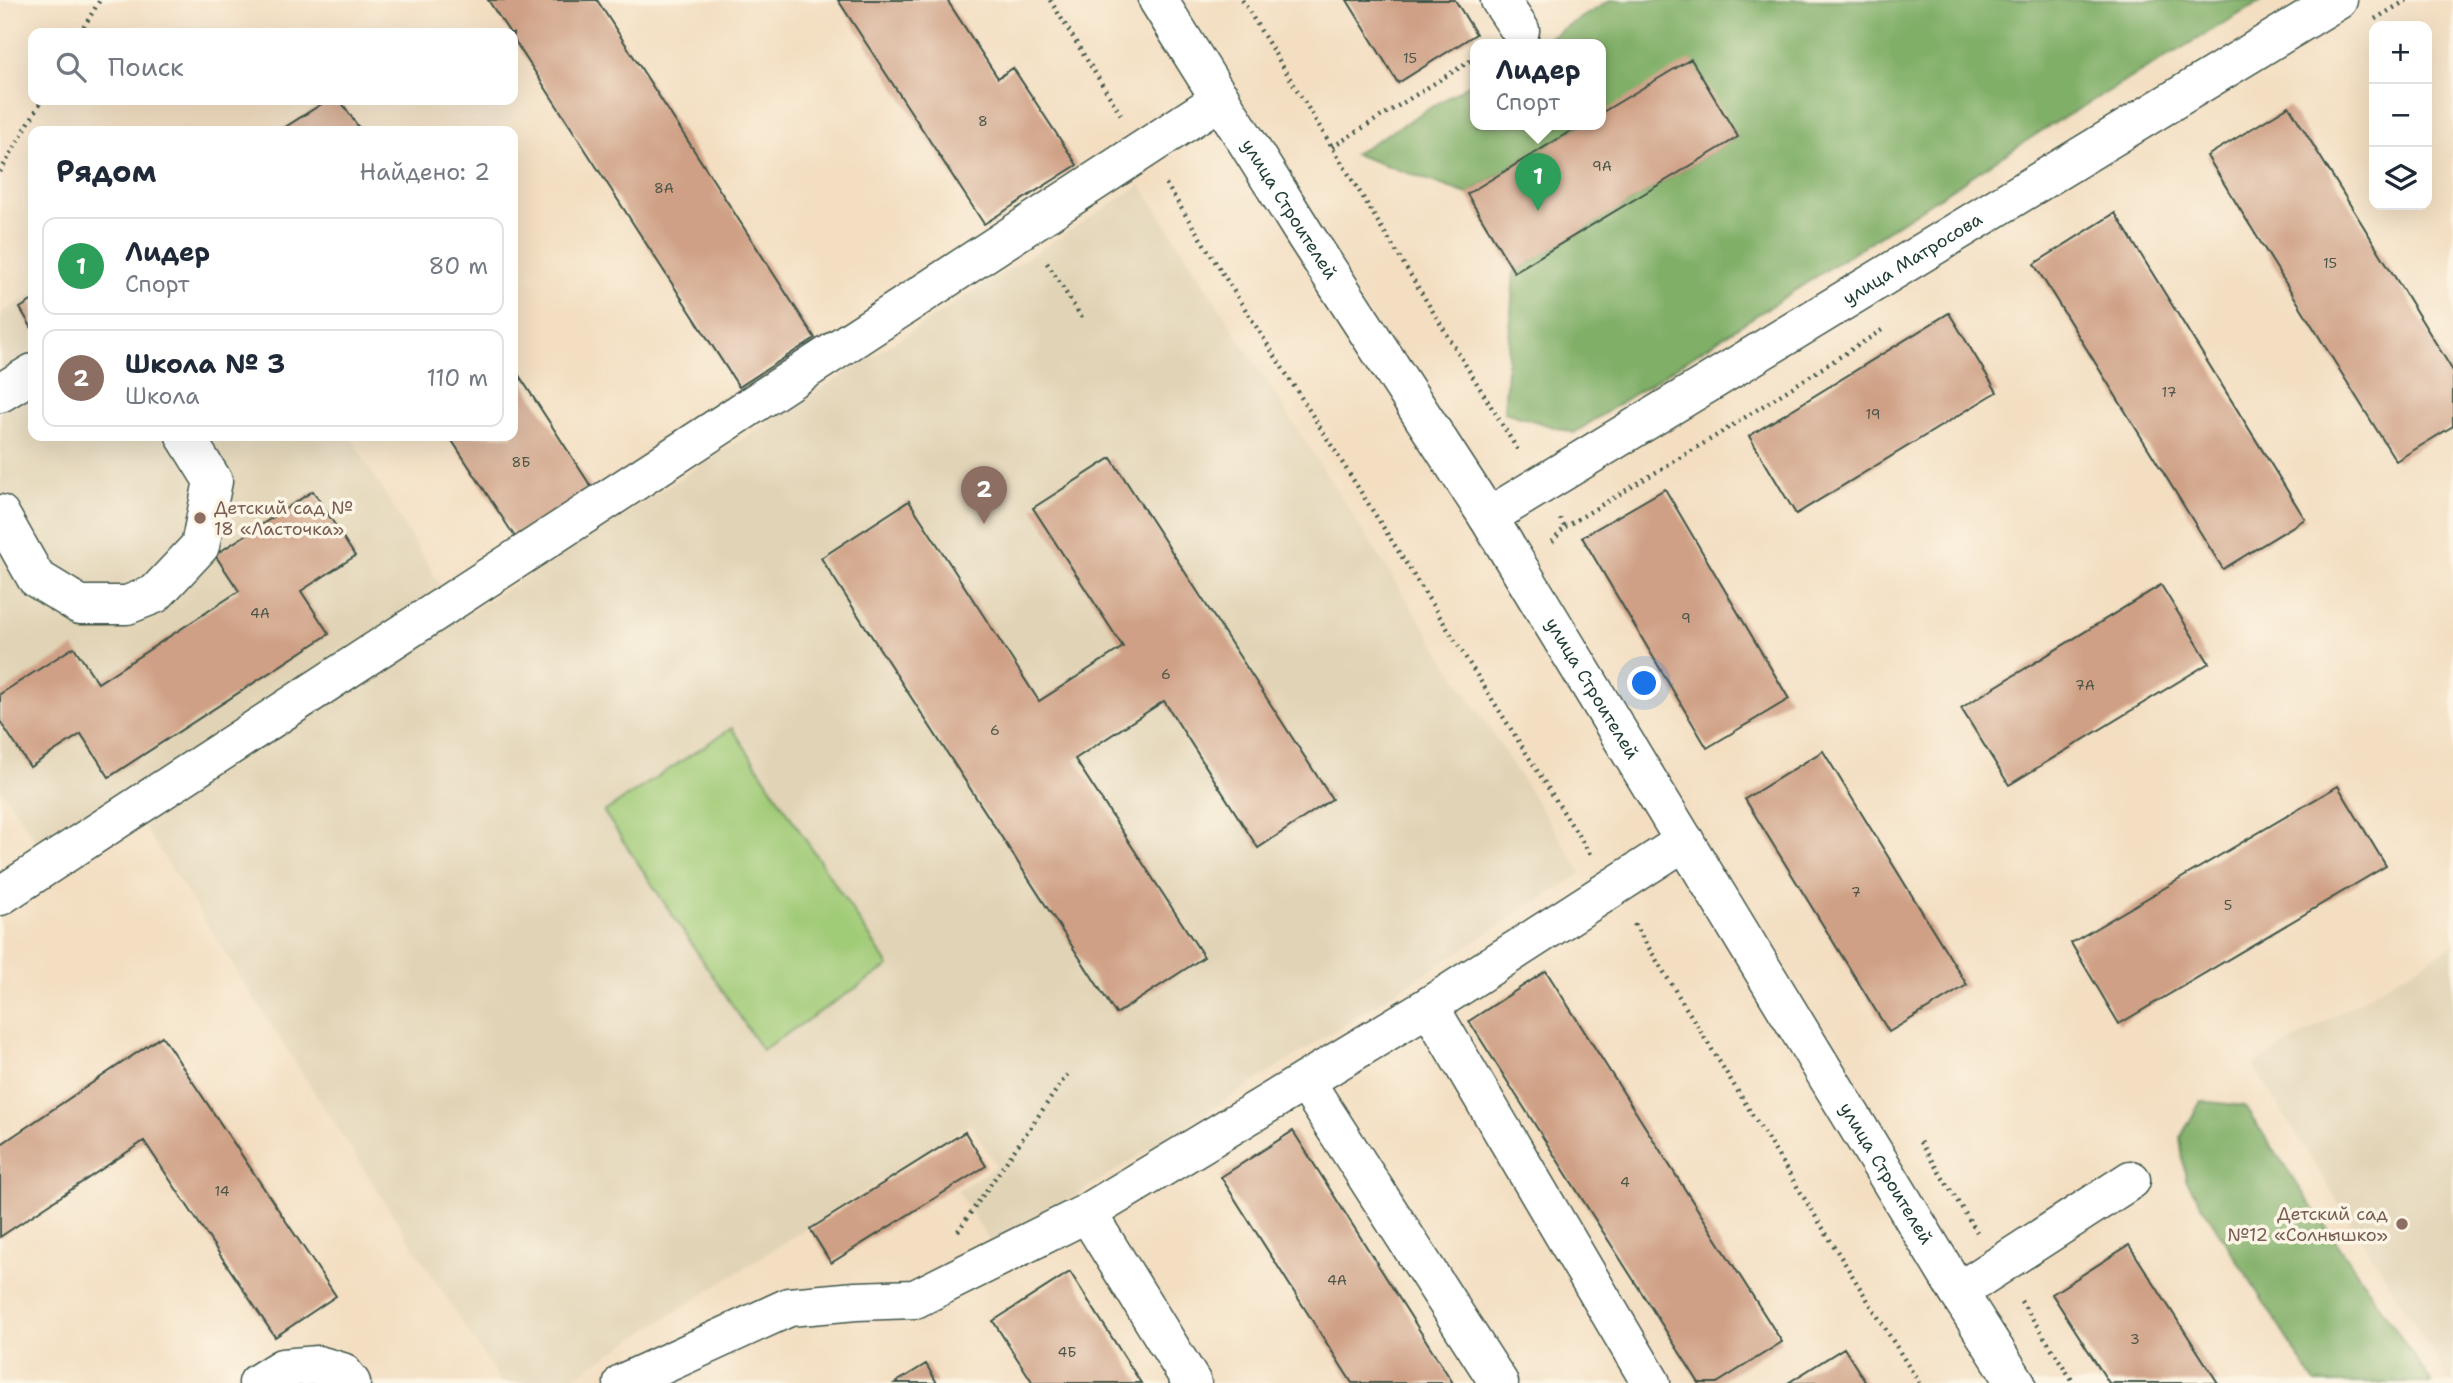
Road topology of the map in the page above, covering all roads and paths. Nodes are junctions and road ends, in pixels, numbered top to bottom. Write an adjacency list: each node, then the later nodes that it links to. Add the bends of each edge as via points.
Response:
1 (100, 0): 6 (path)
2 (1049, 0): 11 (path)
3 (1158, 0): 8 (street, улица Строителей)
4 (1242, 0): 10 (path)
5 (2338, 0): 18 (street, улица Матросова)
6 (83, 28)
7 (1470, 61): 10 (path)
8 (1221, 99): 11 (street); 20 (street, улица Строителей)
9 (39, 105): 12 (path)
10 (1332, 147): 18 (path)
11 (1142, 149): 13 (street); 23 (path)
12 (0, 172)
13 (1026, 228): 14 (path); 24 (street)
14 (1082, 318)
15 (28, 376): 16 (street)
16 (0, 393)
17 (188, 441): 19 (street, via 213,481 200,546 155,594 127,605 80,605 36,578)
18 (1540, 486): 20 (street, улица Матросова); 21 (path, via 1565,527)
19 (0, 514)
20 (1488, 517): 22 (street, улица Строителей)
21 (1549, 546)
22 (1685, 841): 23 (street); 33 (street, улица Строителей)
23 (1612, 888): 25 (street); 40 (path)
24 (0, 896)
25 (1429, 1006): 27 (street); 39 (street)
26 (1069, 1072): 31 (path)
27 (1305, 1081): 30 (street); 38 (street)
28 (1917, 1138): 32 (path)
29 (2131, 1180): 32 (street)
30 (1087, 1213): 36 (street, via 915,1299 789,1307); 37 (street)
31 (957, 1233)
32 (1999, 1266): 33 (street); 42 (path)
33 (1958, 1292): 41 (street, улица Строителей)
34 (258, 1383): 35 (street, via 282,1368 318,1365 342,1372)
35 (351, 1383)
36 (623, 1383)
37 (1192, 1383)
38 (1499, 1383)
39 (1651, 1383)
40 (1919, 1383)
41 (2016, 1383)
42 (2074, 1383)

